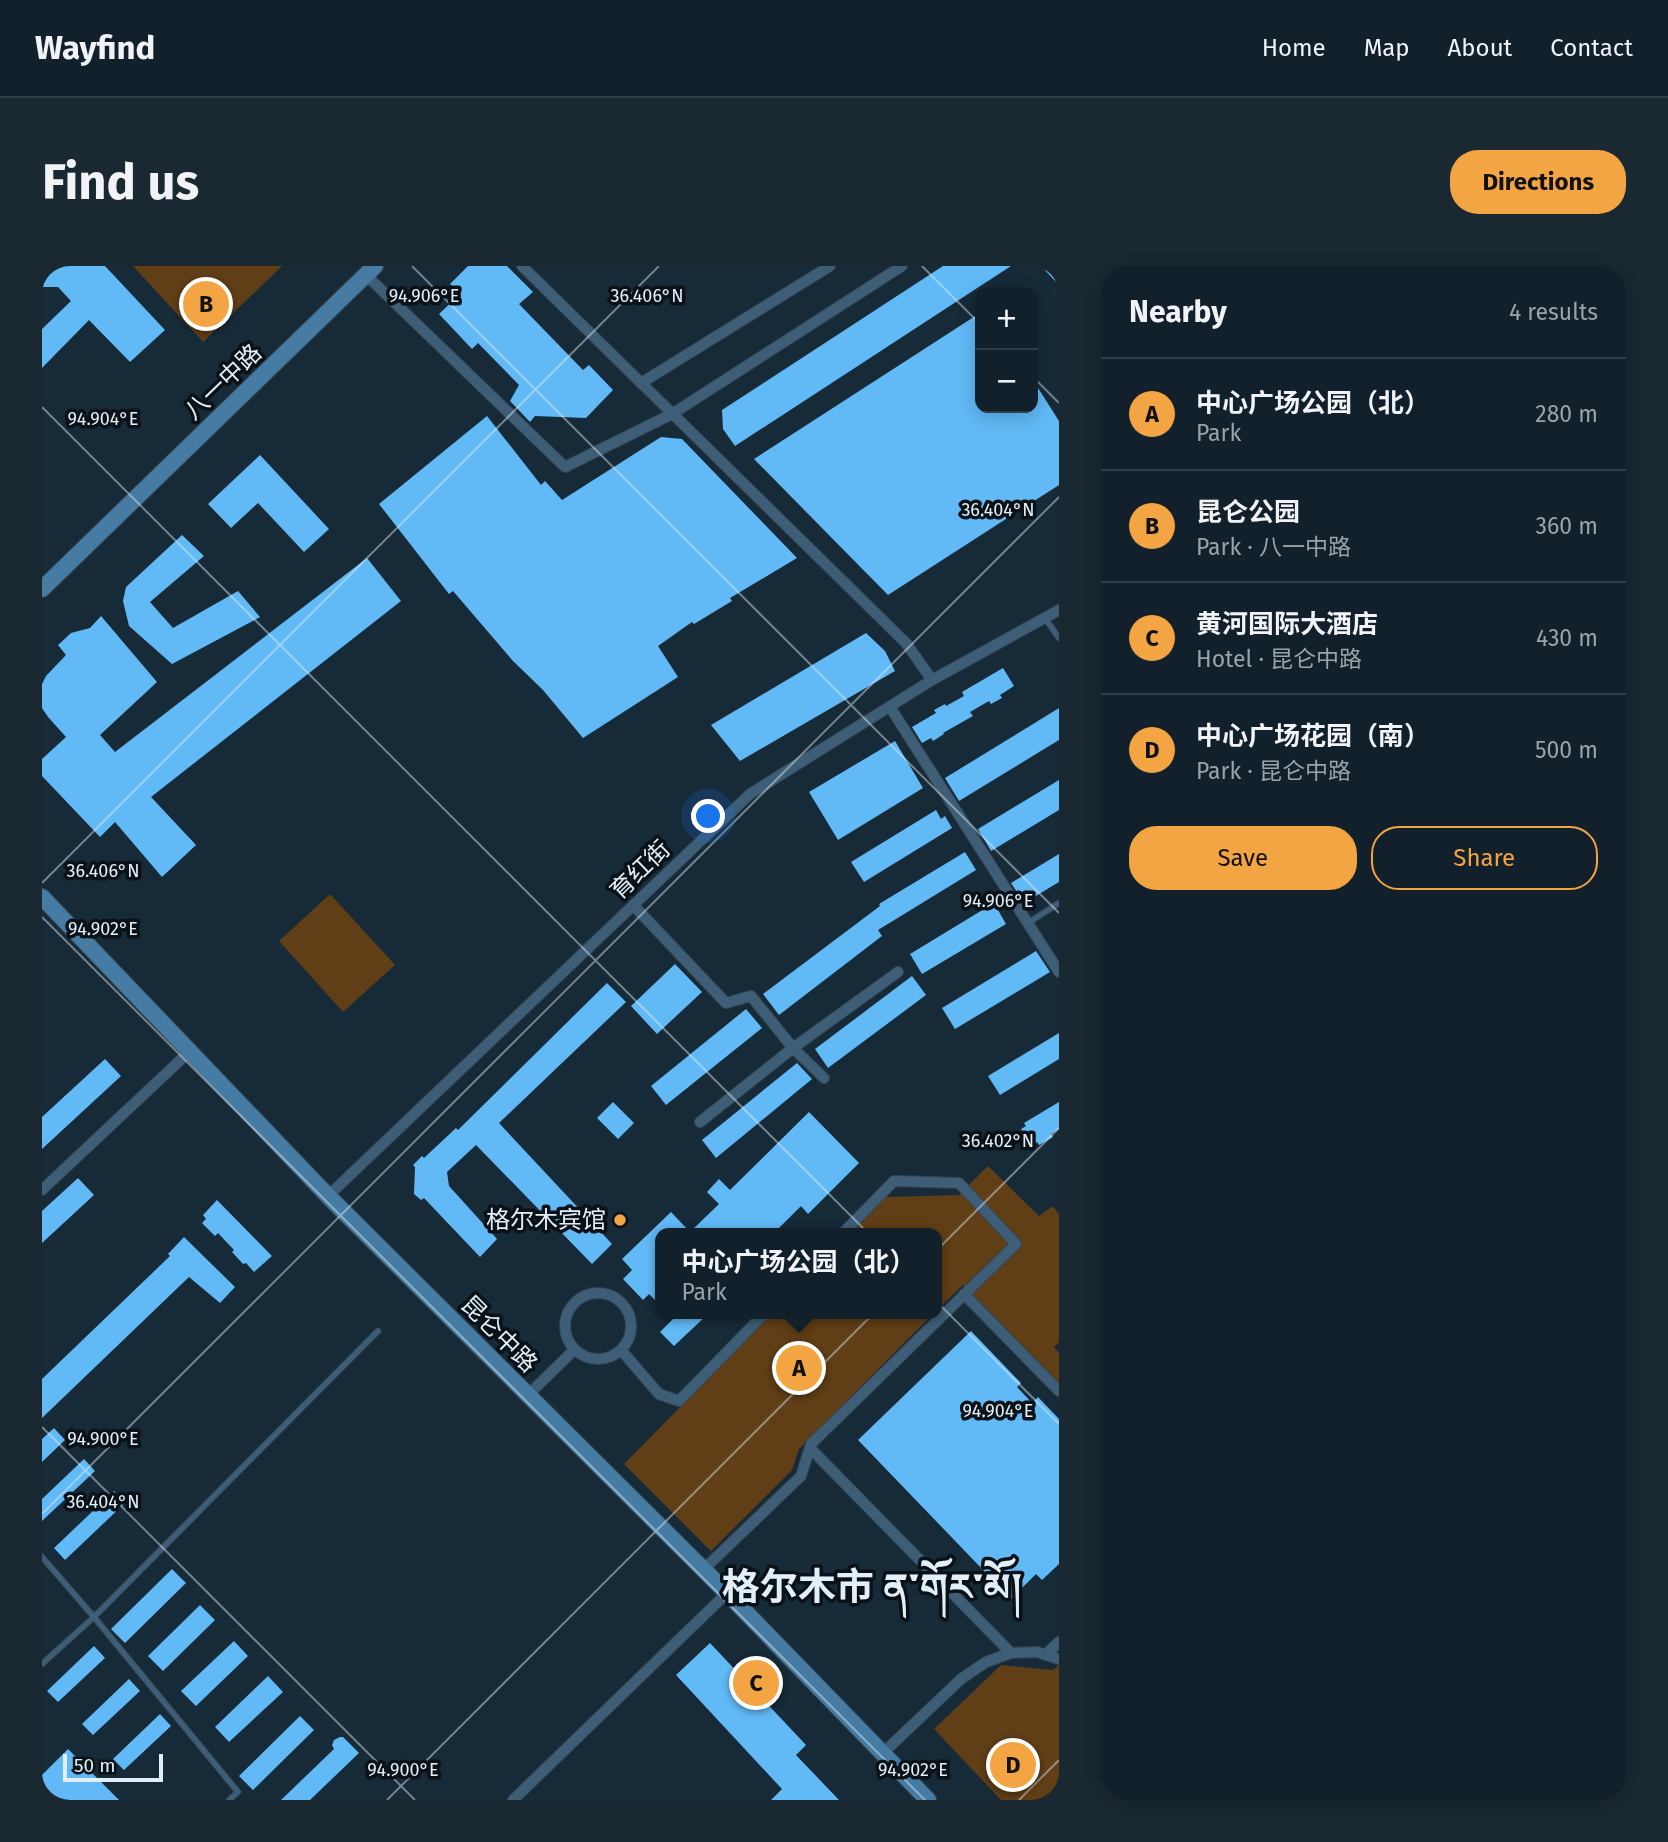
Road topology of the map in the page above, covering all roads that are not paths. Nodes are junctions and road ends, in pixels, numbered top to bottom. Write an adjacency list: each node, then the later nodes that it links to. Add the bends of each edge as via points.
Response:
1 (522, 266): 5 (street)
2 (830, 266): 5 (street)
3 (902, 266): 6 (street)
4 (370, 271): 6 (street, via 565,467); 7 (main road, 八一中路)
5 (641, 383): 6 (street)
6 (672, 414): 11 (street, via 906,643)
7 (42, 589)
8 (1059, 610): 9 (street, 育红街)
9 (1045, 618): 10 (lane); 11 (street, 育红街)
10 (1059, 638)
11 (932, 680): 12 (street, 育红街)
12 (890, 707): 15 (street, 育红街, via 750,794); 16 (street)
13 (42, 897): 20 (main road, 昆仑中路)
14 (1059, 903): 16 (lane)
15 (633, 905): 19 (street, via 726,1003 751,996); 24 (street, 育红街)
16 (1028, 923): 18 (street)
17 (898, 972): 19 (street)
18 (1059, 972)
19 (793, 1048): 21 (street); 22 (street)
20 (190, 1051): 23 (street); 24 (main road, 昆仑中路)
21 (824, 1078)
22 (700, 1122)
23 (42, 1190)
24 (328, 1196): 34 (main road, 昆仑中路)
25 (848, 1228): 26 (street, via 894,1181 959,1183 1016,1244)
26 (964, 1294): 27 (street); 33 (street)
27 (942, 1316)
28 (759, 1319): 32 (street, via 679,1401 659,1394)
29 (938, 1319): 35 (street)
30 (378, 1331): 39 (lane)
31 (574, 1350): 32 (street, via 592,1359); 32 (street, via 565,1331 568,1311 584,1296 595,1293 607,1294 625,1307 631,1329); 34 (street)
32 (621, 1350)
33 (1059, 1391)
34 (527, 1395): 37 (main road, 昆仑中路)
35 (810, 1448): 37 (street, via 801,1476); 41 (street)
36 (42, 1557): 39 (lane)
37 (703, 1570): 38 (main road, 昆仑中路)
38 (727, 1593): 45 (main road, 昆仑中路); 47 (street)
39 (94, 1617): 44 (lane); 46 (lane, via 238,1792)
40 (1059, 1642): 42 (street)
41 (1010, 1653): 42 (street); 45 (street, via 961,1679)
42 (1045, 1655): 43 (street)
43 (1059, 1659)
44 (42, 1664)
45 (883, 1753): 48 (main road, 昆仑中路)
46 (229, 1800)
47 (513, 1800)
48 (928, 1800)

